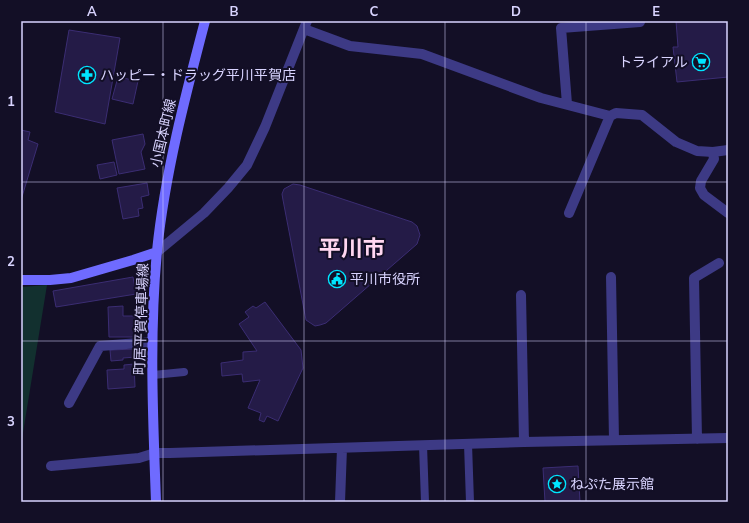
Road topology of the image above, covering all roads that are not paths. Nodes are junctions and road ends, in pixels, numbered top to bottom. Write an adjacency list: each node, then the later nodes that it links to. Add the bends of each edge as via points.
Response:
1 (205, 21): 10 (main road, 小国本町線, via 164,193)
2 (640, 22): 4 (street, via 561,28)
3 (306, 25): 4 (street, via 350,46 422,54 541,98); 10 (street, via 247,165 204,213)
4 (567, 104): 5 (street)
5 (610, 116): 7 (street, via 616,113 642,115 676,142 697,151); 8 (street)
6 (728, 150): 7 (street)
7 (713, 152): 9 (street, via 714,160 701,180 700,188 704,195)
8 (570, 213)
9 (728, 213)
10 (157, 252): 13 (main road, 町居平賀停車場線, via 71,278); 15 (main road, 町居平賀停車場線)
11 (719, 263): 20 (street, via 694,278)
12 (611, 277): 21 (street)
13 (21, 280)
14 (522, 295): 22 (street)
15 (152, 342): 17 (main road, 町居平賀停車場線); 18 (street, via 100,346)
16 (184, 372): 17 (lane)
17 (153, 374): 26 (main road, 町居平賀停車場線)
18 (69, 403)
19 (728, 438): 20 (street)
20 (697, 439): 21 (street)
21 (614, 440): 22 (street)
22 (524, 442): 23 (street)
23 (468, 444): 24 (street); 31 (lane)
24 (423, 445): 25 (street); 30 (lane)
25 (342, 448): 26 (street); 29 (street)
26 (155, 453): 27 (street, via 140,458); 28 (main road, 町居平賀停車場線)
27 (50, 466)
28 (156, 502)
29 (340, 502)
30 (425, 502)
31 (470, 502)

